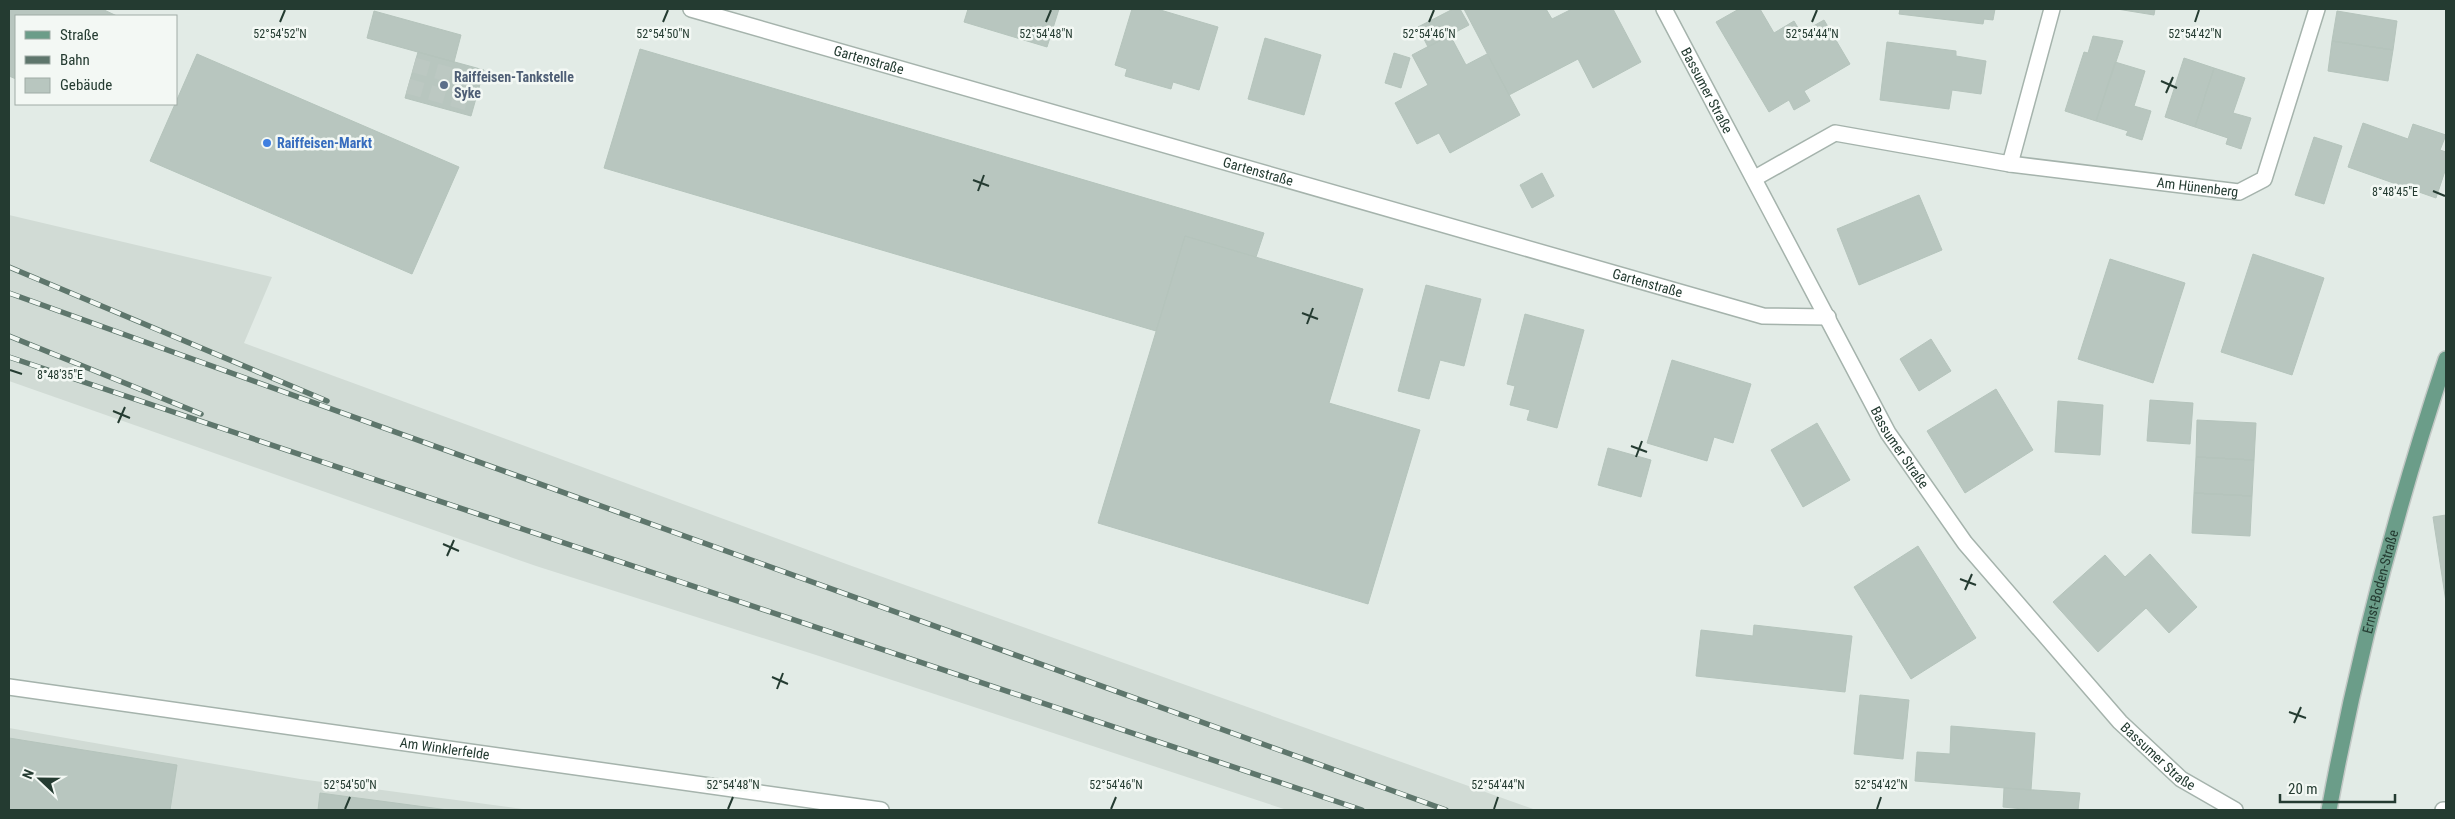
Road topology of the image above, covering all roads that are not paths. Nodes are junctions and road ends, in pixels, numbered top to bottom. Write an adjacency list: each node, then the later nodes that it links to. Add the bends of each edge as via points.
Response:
1 (690, 9): 7 (street, Gartenstraße, via 1763,316)
2 (1664, 9): 6 (street, Bassumer Straße)
3 (2052, 9): 5 (street)
4 (2316, 9): 5 (street, Am Hünenberg, via 2264,179 2240,192)
5 (2010, 164): 6 (street, Am Hünenberg, via 1835,133)
6 (1755, 178): 7 (street, Bassumer Straße)
7 (1828, 317): 11 (street, Bassumer Straße, via 1888,433 1965,543 2120,722 2181,778)
8 (2446, 359): 12 (main road, Ernst-Boden-Straße, via 2418,443 2348,709)
9 (9, 687): 10 (street, Am Winklerfelde)
10 (881, 810)
11 (2235, 810)
12 (2329, 810)

